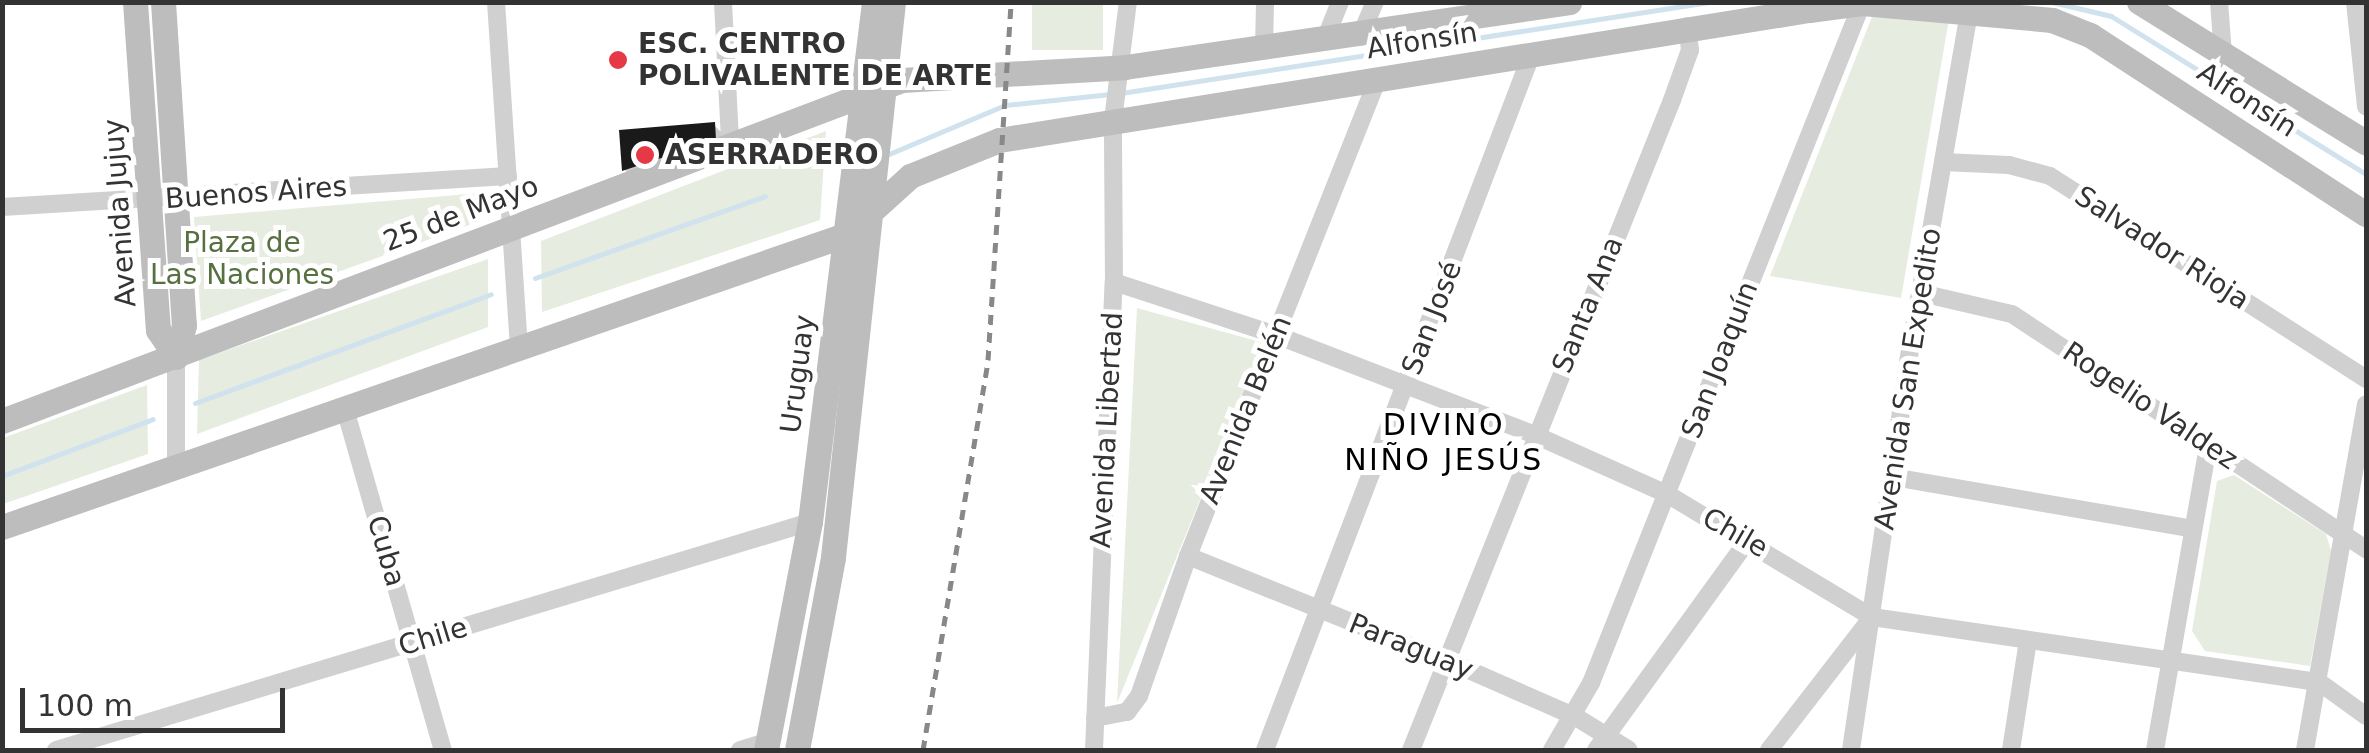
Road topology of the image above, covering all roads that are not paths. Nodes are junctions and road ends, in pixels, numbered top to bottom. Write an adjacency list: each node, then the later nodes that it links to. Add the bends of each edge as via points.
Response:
1 (135, 2): 33 (street, Avenida Jujuy)
2 (163, 2): 32 (street, Avenida Jujuy)
3 (496, 2): 31 (street)
4 (723, 2): 29 (street)
5 (874, 2): 25 (street, Uruguay)
6 (894, 2): 25 (street, Uruguay)
7 (1128, 2): 23 (street, Avenida Libertad)
8 (1265, 2): 20 (street)
9 (1340, 2): 19 (street)
10 (1375, 2): 18 (street)
11 (1569, 2): 18 (street, Alfonsín)
12 (1862, 2): 16 (street, Alfonsín); 17 (street, Alfonsín); 53 (street, San Joaquín)
13 (2139, 2): 22 (street, Alfonsín)
14 (2219, 2): 22 (street)
15 (2356, 2): 26 (street)
16 (1970, 8): 30 (street, Avenida San Expedito); 36 (street, Alfonsín, via 2052,20 2090,35)
17 (1687, 26): 21 (street, Alfonsín); 49 (street, Santa Ana, via 1690,50 1672,100)
18 (1359, 38): 19 (street, Alfonsín)
19 (1324, 42): 20 (street, Alfonsín)
20 (1264, 50): 23 (street, Alfonsín)
21 (1532, 53): 24 (street, Alfonsín); 45 (street, San José)
22 (2223, 54): 28 (street, Alfonsín)
23 (1123, 76): 25 (street, Alfonsín); 27 (street, Avenida Libertad)
24 (1378, 78): 27 (street, Alfonsín); 41 (street, Avenida Belén)
25 (875, 87): 29 (street, 25 de Mayo); 35 (street, Uruguay); 38 (street, Uruguay)
26 (2366, 106)
27 (1114, 115): 35 (street, Alfonsín, via 971,150 910,176); 39 (street, Avenida Libertad)
28 (2366, 134)
29 (730, 142): 37 (street, 25 de Mayo)
30 (1943, 162): 40 (street, Avenida San Expedito); 44 (street, Salvador Rioja, via 2009,165 2050,176)
31 (508, 176): 32 (street, Buenos Aires); 37 (street)
32 (177, 198): 33 (street, Buenos Aires); 43 (street, Avenida Jujuy, via 184,325)
33 (149, 200): 34 (street, Buenos Aires); 43 (street, Avenida Jujuy, via 158,330)
34 (2, 207)
35 (872, 212): 38 (street); 76 (street, Uruguay, via 833,557)
36 (2366, 214)
37 (511, 227): 42 (street); 43 (street, 25 de Mayo)
38 (845, 234): 42 (street); 54 (street, Uruguay)
39 (1114, 282): 41 (street, Chile); 70 (street, Avenida Libertad)
40 (1920, 294): 50 (street, Rogelio Valdez, via 2012,314); 52 (street, Avenida San Expedito)
41 (1276, 335): 45 (street, Chile); 60 (street, Avenida Belén)
42 (519, 348): 47 (street)
43 (176, 357): 48 (street, 25 de Mayo); 51 (street)
44 (2366, 379)
45 (1406, 386): 49 (street, Chile); 61 (street, San José)
46 (2366, 404): 57 (street)
47 (344, 409): 51 (street); 64 (street, Cuba)
48 (2, 421)
49 (1535, 435): 53 (street, Chile); 65 (street, Santa Ana)
50 (2208, 445): 56 (street); 57 (street, Rogelio Valdez)
51 (176, 465): 55 (street)
52 (1893, 477): 56 (street); 62 (street, Avenida San Expedito)
53 (1667, 494): 58 (street, Chile); 69 (street, San Joaquín)
54 (810, 522): 64 (street, Chile); 72 (street, Uruguay)
55 (2, 527)
56 (2192, 529): 66 (street)
57 (2344, 534): 59 (street, Rogelio Valdez); 67 (street)
58 (1748, 540): 62 (street, Chile); 71 (street)
59 (2366, 549)
60 (1188, 556): 61 (street, Paraguay); 70 (street, Avenida Belén, via 1139,696 1127,712)
61 (1318, 609): 65 (street, Paraguay); 78 (street, San José)
62 (1872, 617): 63 (street, Chile); 82 (street); 83 (street, Avenida San Expedito)
63 (2028, 640): 66 (street, Chile); 84 (street)
64 (413, 644): 73 (street, Chile); 74 (street, Cuba)
65 (1446, 660): 69 (street, Paraguay); 79 (street, Santa Ana)
66 (2171, 661): 67 (street, Chile); 85 (street)
67 (2319, 682): 68 (street, Chile); 86 (street)
68 (2366, 716)
69 (1576, 717): 71 (street, Paraguay); 80 (street, San Joaquín)
70 (1095, 718): 77 (street, Avenida Libertad)
71 (1601, 743): 81 (street, Paraguay)
72 (768, 746): 75 (street)
73 (56, 750)
74 (443, 750)
75 (740, 750)
76 (796, 750)
77 (1094, 750)
78 (1265, 750)
79 (1411, 750)
80 (1552, 750)
81 (1628, 750)
82 (1769, 750)
83 (1851, 750)
84 (2011, 750)
85 (2155, 750)
86 (2305, 750)

